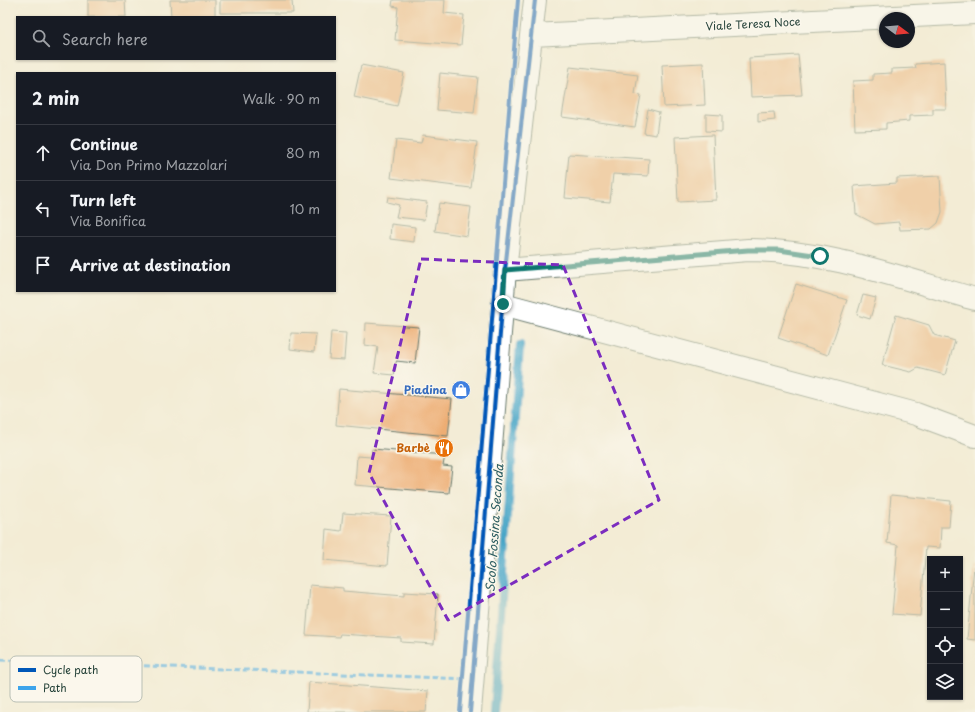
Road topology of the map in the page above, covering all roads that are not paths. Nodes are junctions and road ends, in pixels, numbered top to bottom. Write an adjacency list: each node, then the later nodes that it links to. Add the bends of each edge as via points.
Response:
1 (535, 0): 3 (street)
2 (975, 13): 3 (street, Viale Teresa Noce)
3 (532, 35): 4 (street)
4 (505, 270): 5 (street, via 748,250 779,250 820,256); 6 (street)
5 (975, 299)
6 (503, 304): 7 (street, via 916,414); 8 (street)
7 (975, 436)
8 (470, 712)

